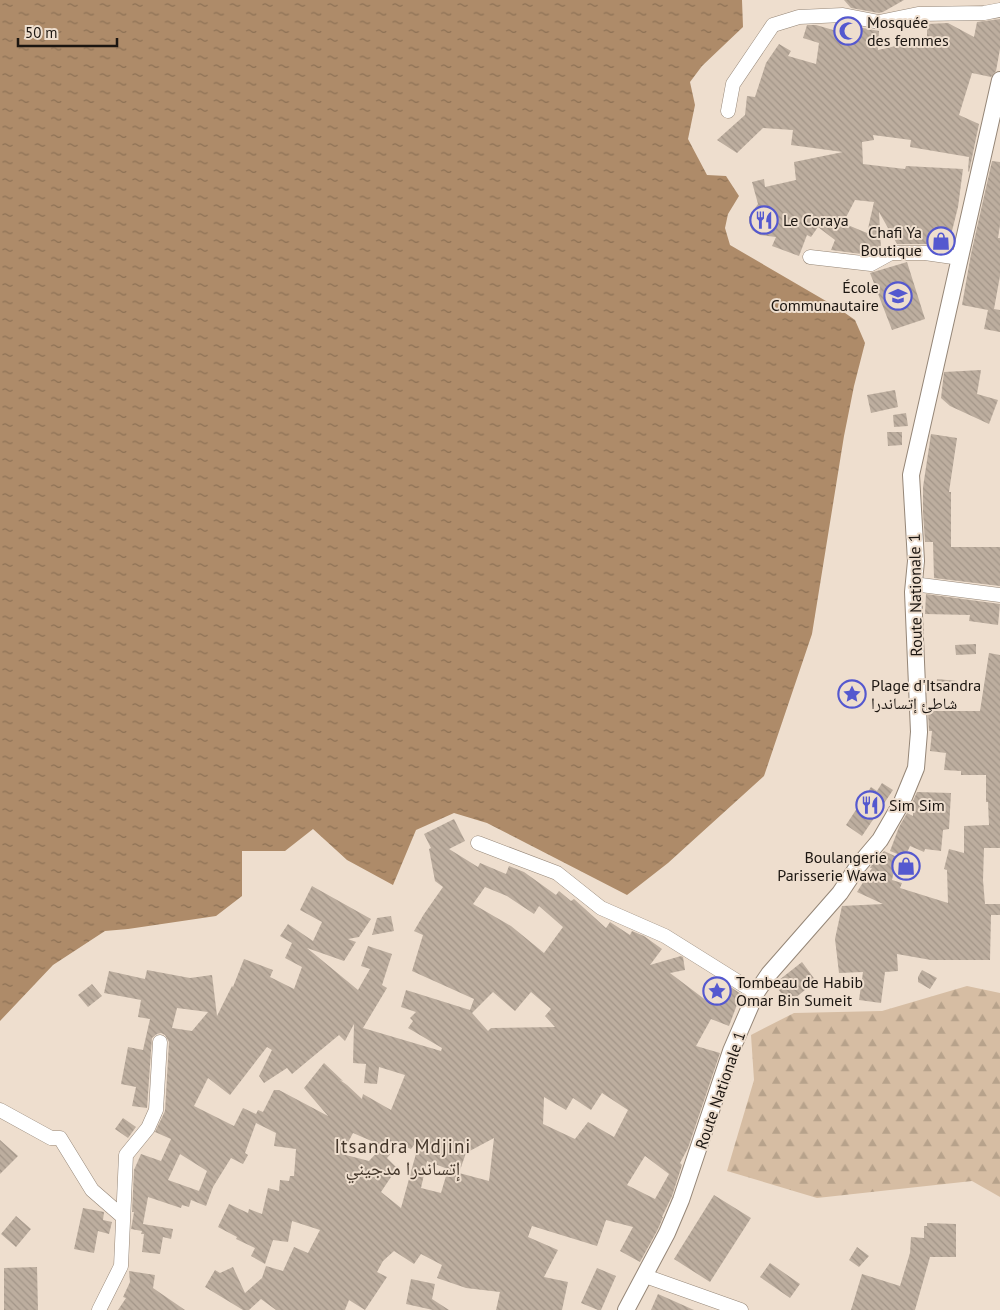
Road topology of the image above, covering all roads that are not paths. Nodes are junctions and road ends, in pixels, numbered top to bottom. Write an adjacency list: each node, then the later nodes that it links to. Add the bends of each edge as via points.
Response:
1 (1000, 10): 3 (street, via 918,14 879,22 844,15 799,17 773,25 732,84)
2 (1000, 80): 5 (main road, Route Nationale 1)
3 (728, 111)
4 (810, 257): 5 (street, via 871,264 891,253 926,253)
5 (960, 258): 6 (main road, Route Nationale 1, via 911,475 916,560)
6 (913, 584): 7 (street); 9 (main road, Route Nationale 1, via 919,732 916,768 902,802 880,840)
7 (1000, 595)
8 (478, 842): 9 (street, via 557,873 601,908 665,936)
9 (756, 993): 13 (main road, Route Nationale 1, via 731,1051 681,1200)
10 (160, 1042): 12 (street, via 156,1110 148,1128 126,1155)
11 (0, 1110): 12 (street, via 51,1138 60,1138 92,1190)
12 (123, 1217): 14 (street, via 121,1266)
13 (645, 1276): 15 (main road, Route Nationale 1); 16 (street)
14 (99, 1310)
15 (626, 1310)
16 (741, 1310)

